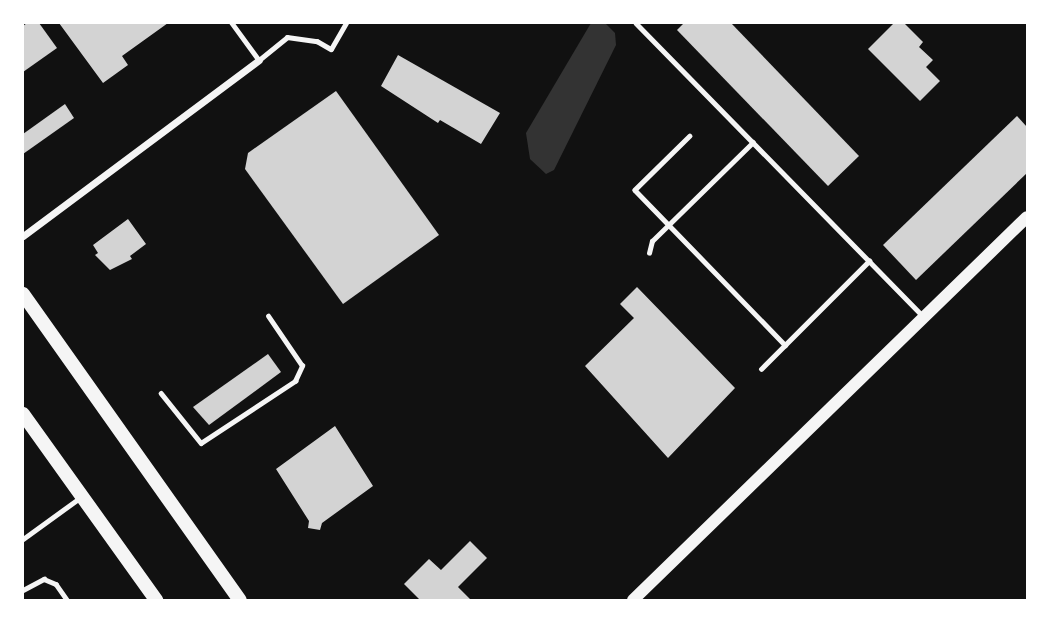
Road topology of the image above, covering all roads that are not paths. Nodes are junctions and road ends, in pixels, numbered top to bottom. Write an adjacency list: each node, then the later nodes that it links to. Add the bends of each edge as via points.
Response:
1 (232, 23): 4 (lane)
2 (346, 23): 4 (lane, via 331,49 317,41 288,37)
3 (636, 23): 6 (lane)
4 (259, 60): 9 (street)
5 (690, 136): 8 (lane, via 635,190)
6 (753, 142): 8 (lane); 11 (lane)
7 (1027, 217): 14 (street)
8 (669, 225): 10 (lane, via 652,241); 15 (lane)
9 (23, 236)
10 (649, 253)
11 (869, 261): 14 (lane); 15 (lane)
12 (23, 294): 24 (main road)
13 (268, 316): 17 (lane, via 302,366 295,381 201,443)
14 (923, 317): 25 (street)
15 (785, 345): 16 (lane)
16 (761, 369)
17 (161, 393)
18 (23, 414): 19 (main road)
19 (82, 496): 20 (lane); 23 (main road)
20 (23, 540)
21 (23, 590): 22 (lane, via 44,579 56,584)
22 (67, 600)
23 (156, 600)
24 (240, 600)
25 (632, 600)

